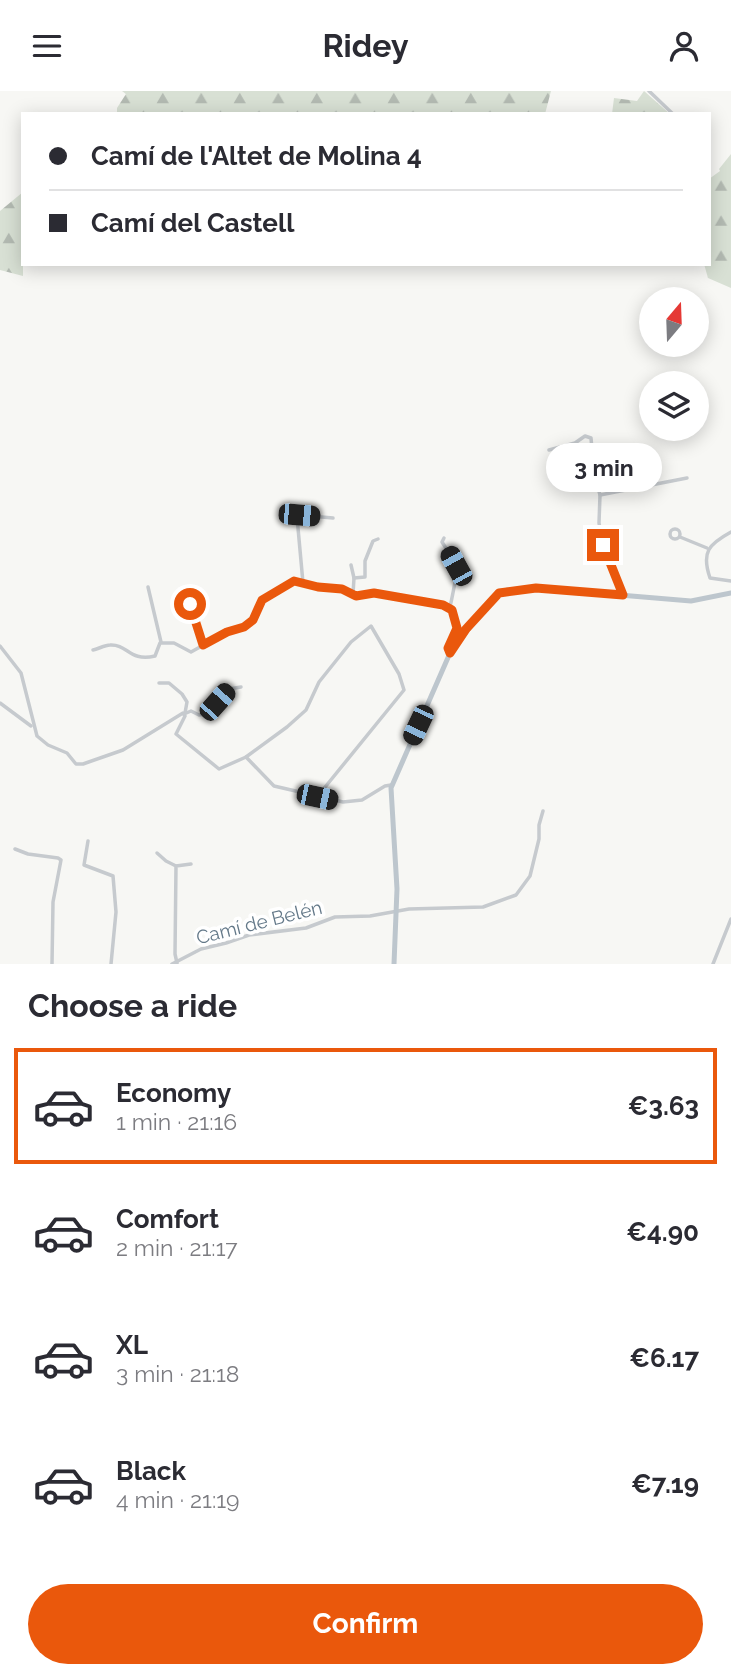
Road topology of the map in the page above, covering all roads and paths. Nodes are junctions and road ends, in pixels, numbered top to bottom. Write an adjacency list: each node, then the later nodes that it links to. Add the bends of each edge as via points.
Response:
1 (649, 91): 2 (street)
2 (671, 112)
3 (549, 450): 5 (street, via 590,438)
4 (687, 478): 5 (street)
5 (600, 495): 19 (street, via 603,545)
6 (333, 518): 15 (street, via 297,517)
7 (731, 532): 11 (street)
8 (680, 537): 11 (street)
9 (444, 538): 21 (street, via 456,566)
10 (378, 539): 13 (street, via 365,561 365,577)
11 (708, 548): 14 (street, via 710,577)
12 (351, 565): 13 (street)
13 (354, 579): 18 (street)
14 (731, 581)
15 (303, 583): 18 (street); 23 (street, via 289,583 262,600 253,620 244,627)
16 (148, 587): 22 (street)
17 (731, 593): 19 (main road, via 691,601)
18 (353, 594): 21 (street, via 374,593)
19 (623, 595): 26 (main road, via 536,588 499,593)
20 (190, 604): 23 (street)
21 (450, 607): 26 (street, via 457,628)
22 (161, 642): 23 (street, via 191,652); 25 (street, via 155,656 142,659 117,646)
23 (203, 645)
24 (0, 646): 31 (street, via 21,673)
25 (93, 650)
26 (450, 653): 33 (main road)
27 (159, 683): 30 (street, via 166,681 182,694 187,702)
28 (241, 687): 30 (street, via 229,689 205,713)
29 (0, 702): 31 (street)
30 (185, 713): 31 (street, via 123,750 83,764 44,743); 32 (street, via 176,734 215,767)
31 (33, 727)
32 (246, 757): 34 (street, via 274,786); 34 (street, via 306,710 319,681 351,642 368,626 374,629 404,691)
33 (391, 785): 34 (street, via 358,802); 41 (main road)
34 (317, 797)
35 (542, 811): 41 (street, Camí de Belén, via 530,876 516,895 483,907)
36 (88, 841): 46 (street, via 84,865 113,876 116,912)
37 (15, 849): 45 (street, via 61,860 53,902)
38 (157, 853): 40 (street)
39 (191, 864): 40 (street)
40 (176, 866): 44 (street)
41 (396, 911): 44 (street, Camí de Belén, via 335,917 306,928 249,935 201,949); 47 (main road)
42 (731, 919): 43 (street)
43 (729, 931): 48 (street)
44 (175, 963)
45 (52, 964)
46 (111, 964)
47 (394, 964)
48 (713, 964)

